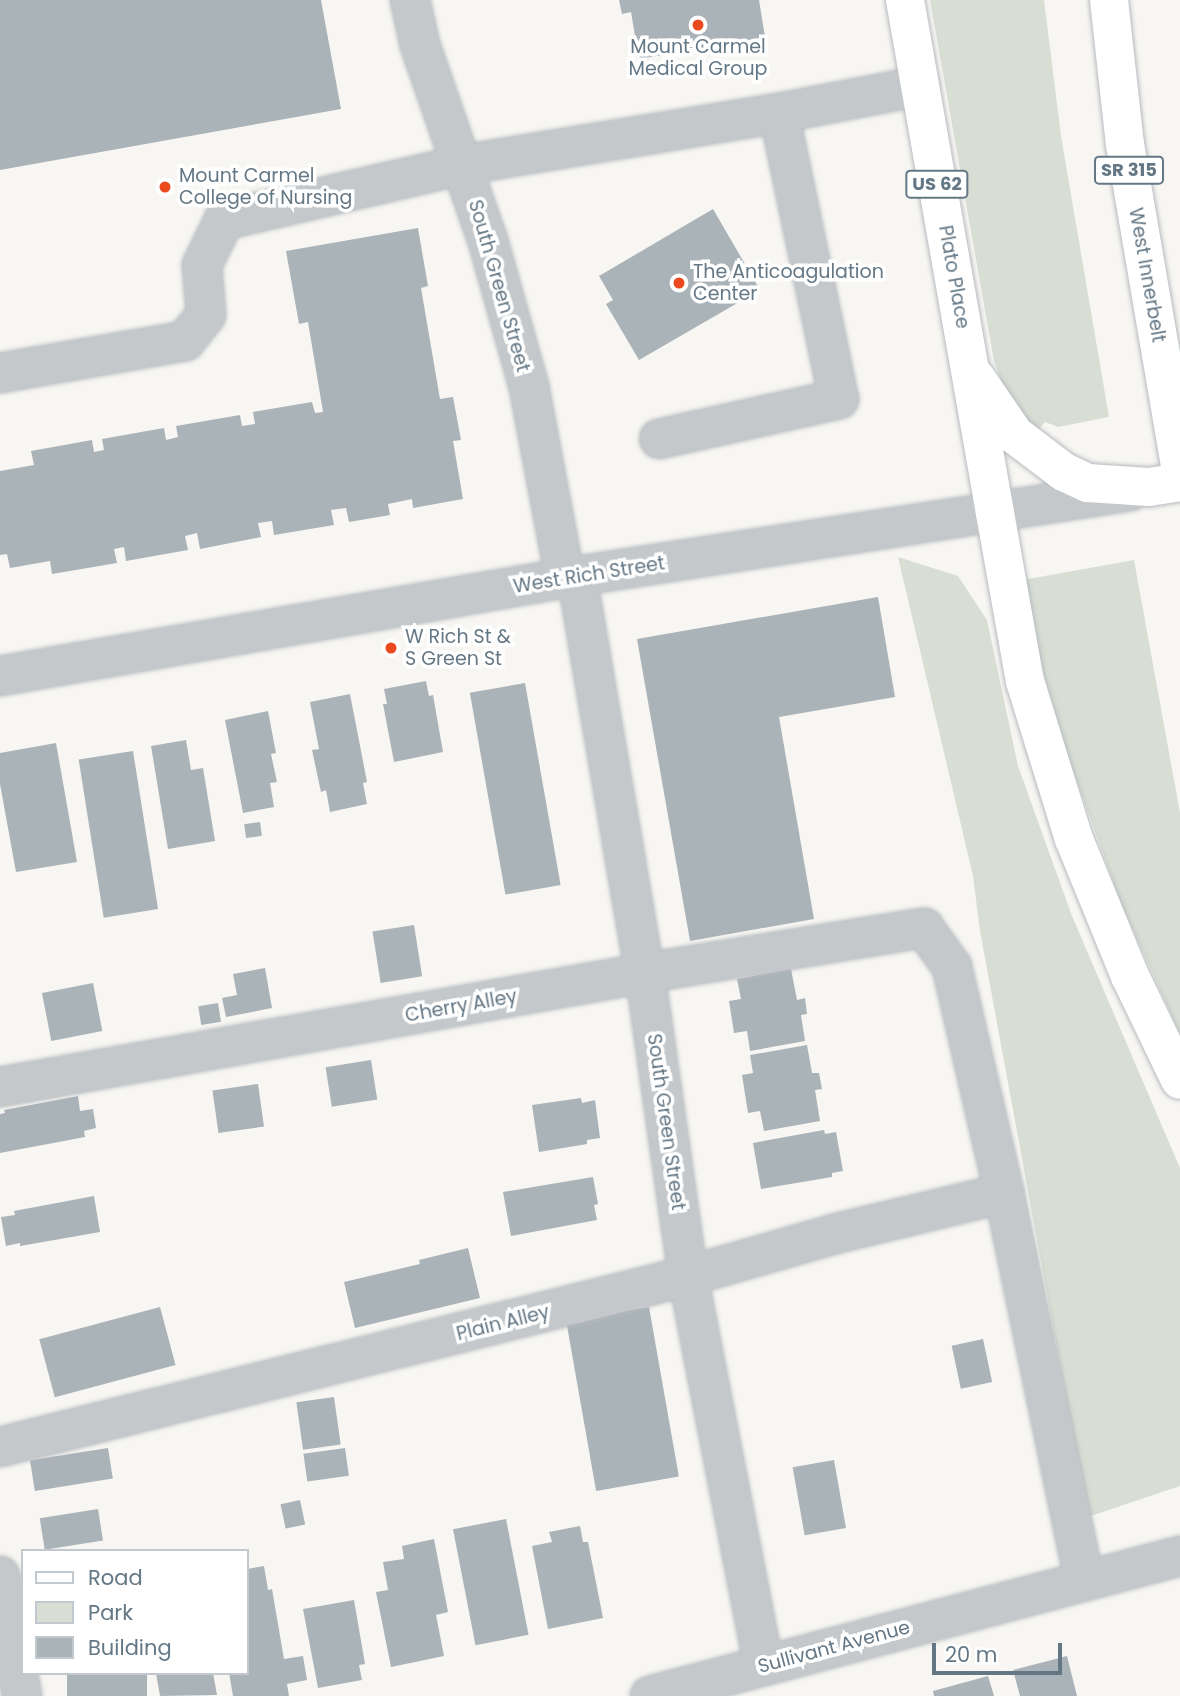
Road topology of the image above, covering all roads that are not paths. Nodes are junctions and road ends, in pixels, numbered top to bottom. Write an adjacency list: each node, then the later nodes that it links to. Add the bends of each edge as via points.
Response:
1 (410, 0): 6 (street, South Green Street, via 420,45)
2 (905, 0): 4 (main road, Plato Place / US 62)
3 (1109, 0): 10 (main road, West Innerbelt / SR 315, via 1125,144)
4 (920, 86): 5 (street); 7 (main road, Plato Place / US 62)
5 (779, 113): 6 (street); 9 (street, via 839,399)
6 (462, 165): 8 (street, via 224,220 202,265 205,315 185,341); 13 (street, South Green Street, via 529,387)
7 (969, 367): 11 (main road, US 62, via 1015,435 1064,472 1088,483); 12 (main road, Plato Place)
8 (0, 373)
9 (659, 439)
10 (1180, 466)
11 (1165, 485): 12 (street, West Rich Street)
12 (995, 513): 13 (street, West Rich Street); 16 (main road, Plato Place, via 1025,681 1071,827 1130,976)
13 (571, 577): 14 (street, West Rich Street); 15 (street, South Green Street)
14 (0, 676)
15 (645, 973): 17 (street, Cherry Alley); 18 (street, Cherry Alley, via 924,928 952,967); 19 (street, South Green Street)
16 (1180, 1080)
17 (0, 1087)
18 (1004, 1193): 19 (street, Plain Alley); 23 (street)
19 (688, 1276): 20 (street, Plain Alley); 24 (street, South Green Street)
20 (0, 1447)
21 (1179, 1562): 23 (street, Sullivant Avenue)
22 (0, 1576): 26 (street)
23 (1083, 1581): 24 (street, Sullivant Avenue)
24 (764, 1666): 25 (street, Sullivant Avenue)
25 (696, 1690): 27 (street, Sullivant Avenue)
26 (22, 1696)
27 (650, 1696)

